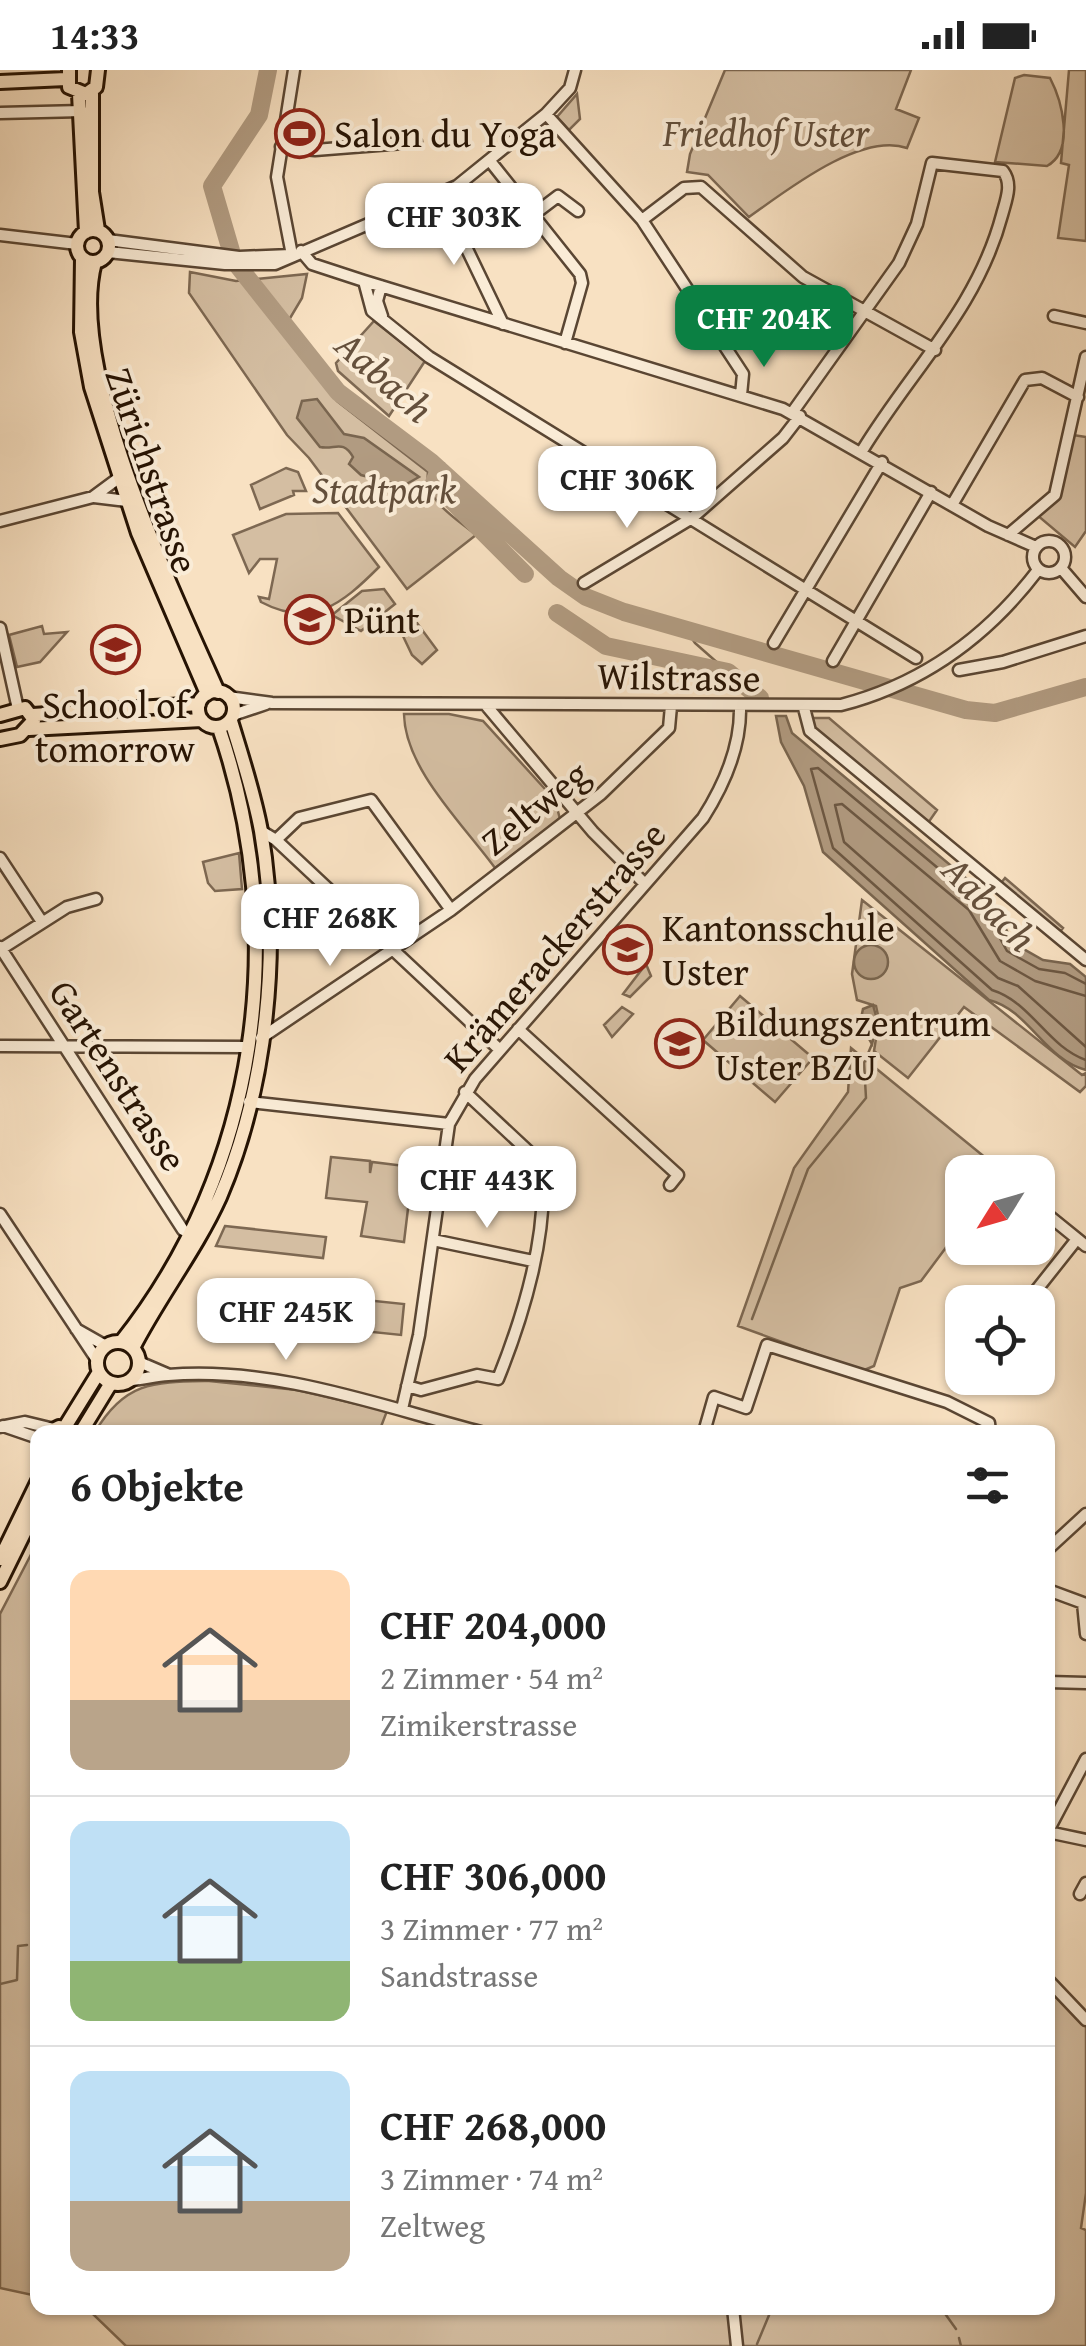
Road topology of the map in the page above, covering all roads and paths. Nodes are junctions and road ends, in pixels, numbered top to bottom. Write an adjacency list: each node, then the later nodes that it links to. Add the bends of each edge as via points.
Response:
1 (98, 70): 6 (main road)
2 (294, 70): 11 (street)
3 (575, 70): 9 (street, via 570,88)
4 (68, 75): 5 (main road); 6 (main road)
5 (0, 82)
6 (86, 92): 7 (main road); 18 (main road)
7 (82, 110): 8 (street); 18 (main road)
8 (0, 113)
9 (546, 114): 12 (street); 16 (street)
10 (416, 142): 11 (street)
11 (281, 147): 19 (street, via 279,197)
12 (490, 161): 13 (street); 15 (street)
13 (441, 195): 19 (street); 26 (street)
14 (578, 210): 15 (street, via 558,196)
15 (533, 215): 28 (street, via 580,274)
16 (642, 220): 23 (street, via 684,188 701,187 780,260); 31 (street, via 744,374)
17 (0, 235): 20 (street)
18 (100, 239): 19 (street, via 224,260); 20 (main road); 20 (main road)
19 (296, 253): 21 (street)
20 (85, 255): 36 (main road, Zürichstrasse, via 79,309 84,362); 57 (main road, Zürichstrasse, via 95,362 147,526)
21 (364, 281): 22 (street); 27 (street, via 367,302)
22 (381, 286): 26 (street); 27 (street, via 378,310)
23 (865, 312): 29 (street); 29 (street, via 908,245 932,164 997,169 1006,174 1007,198 991,251 968,302); 33 (street)
24 (1054, 316): 25 (street)
25 (1086, 323)
26 (503, 324): 28 (street)
27 (388, 326): 41 (street)
28 (565, 342): 31 (street)
29 (935, 350): 34 (street)
30 (1086, 358): 32 (street)
31 (741, 395): 33 (street)
32 (1078, 397): 40 (street, via 1042,378 1025,380); 43 (street, via 1056,494)
33 (796, 415): 34 (street); 41 (street, via 782,438)
34 (862, 451): 35 (street)
35 (882, 462): 37 (street); 48 (street)
36 (120, 477): 38 (street); 39 (main road, Zürichstrasse)
37 (930, 492): 40 (street); 50 (street)
38 (93, 497): 39 (street); 42 (street)
39 (127, 501): 57 (main road, Zürichstrasse)
40 (952, 504): 43 (street)
41 (692, 518): 47 (street); 48 (street)
42 (0, 521)
43 (1008, 535): 44 (street)
44 (1036, 547): 45 (street, via 1060,544); 46 (street, via 1032,559)
45 (1062, 568): 46 (street); 49 (street)
46 (1038, 570): 62 (street, Wilstrasse, via 987,629 906,683 877,696)
47 (584, 583)
48 (806, 590): 50 (street); 53 (street)
49 (1086, 597)
50 (858, 621): 54 (street); 55 (street)
51 (0, 628): 63 (street)
52 (1086, 636): 56 (street)
53 (774, 643)
54 (916, 658)
55 (834, 661)
56 (959, 670)
57 (213, 697): 58 (street, Wilstrasse); 65 (main road); 66 (main road); 67 (main road)
58 (272, 702): 59 (street, Wilstrasse); 66 (street, Wilstrasse)
59 (485, 704): 60 (street, Wilstrasse); 69 (street)
60 (670, 706): 61 (street, Wilstrasse); 69 (street, Zeltweg, via 669,728)
61 (740, 707): 62 (street, Wilstrasse); 72 (street, Krämerackerstrasse, via 721,790)
62 (804, 708): 78 (street, via 810,731)
63 (18, 709): 64 (main road); 67 (main road)
64 (0, 715)
65 (202, 720): 66 (main road); 67 (main road)
66 (228, 721): 70 (main road); 80 (main road, via 253,859)
67 (31, 722): 68 (main road)
68 (0, 740)
69 (576, 812): 72 (street); 74 (street, Zeltweg)
70 (270, 836): 74 (street, via 298,818 371,800); 77 (street); 80 (main road, via 268,965)
71 (0, 858): 75 (street)
72 (646, 884): 79 (street, Krämerackerstrasse)
73 (96, 899): 75 (street)
74 (452, 910): 77 (street, Zeltweg)
75 (42, 922): 76 (street)
76 (1, 948): 82 (street, Gartenstrasse)
77 (394, 951): 80 (street, Zeltweg); 83 (street)
78 (1086, 960)
79 (518, 1029): 83 (street, Krämerackerstrasse); 87 (street, via 678,1175)
80 (254, 1042): 82 (street); 85 (main road); 90 (main road, via 231,1135)
81 (0, 1046): 82 (street)
82 (64, 1046): 90 (street, Gartenstrasse)
83 (500, 1050): 84 (street, Krämerackerstrasse)
84 (466, 1092): 86 (street, Krämerackerstrasse); 93 (street, via 541,1163 542,1217)
85 (250, 1102): 86 (street); 96 (main road, via 219,1198)
86 (449, 1124): 91 (street, Krämerackerstrasse)
87 (670, 1184)
88 (0, 1214): 95 (street)
89 (1055, 1221): 92 (street)
90 (190, 1234): 96 (main road)
91 (432, 1240): 93 (street); 103 (street, Krämerackerstrasse)
92 (1082, 1242): 94 (street)
93 (532, 1261): 103 (street, via 498,1380 477,1375 422,1390)
94 (1043, 1285)
95 (73, 1326): 97 (street); 99 (street)
96 (127, 1345): 97 (main road); 98 (main road)
97 (106, 1346): 99 (main road)
98 (138, 1362): 100 (street); 101 (main road)
99 (98, 1366): 102 (main road); 106 (main road)
100 (168, 1375): 101 (street); 104 (street, via 274,1381)
101 (130, 1380): 102 (main road)
102 (111, 1383): 107 (main road)
103 (408, 1386): 104 (street, Krämerackerstrasse)
104 (402, 1409): 108 (street)
105 (38, 1425): 111 (street)
106 (67, 1425)
107 (70, 1425)
108 (457, 1425)
109 (706, 1425): 110 (street, via 714,1397 746,1408 766,1345 946,1402)
110 (989, 1425)
111 (2, 1426): 112 (street)
112 (30, 1435)
113 (30, 1498): 117 (main road)
114 (1086, 1514): 116 (street)
115 (30, 1521): 118 (main road)
116 (1055, 1543)
117 (0, 1560)
118 (0, 1582)
119 (1055, 1593): 120 (street)
120 (1084, 1604): 121 (street)
121 (1086, 1634)
122 (1055, 1682): 123 (street)
123 (1086, 1683)
124 (1086, 1759): 125 (street)
125 (1055, 1818)
126 (1055, 1833): 127 (street)
127 (1086, 1840)
128 (1055, 1987): 129 (street)
129 (1086, 2020)
130 (735, 2315): 131 (street)
131 (737, 2346)

